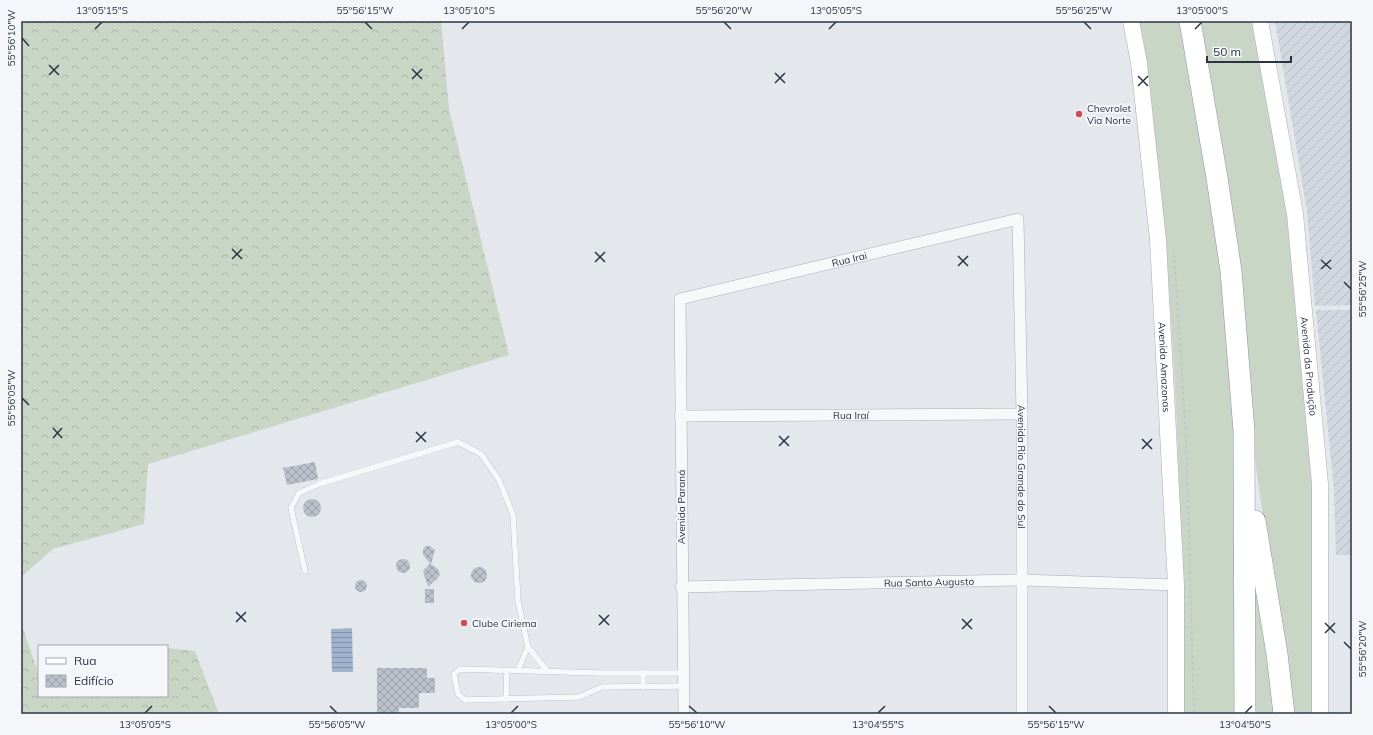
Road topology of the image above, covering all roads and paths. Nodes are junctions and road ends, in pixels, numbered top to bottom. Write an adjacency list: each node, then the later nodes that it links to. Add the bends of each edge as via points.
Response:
1 (1131, 21): 12 (street, Avenida Amazonas, via 1139,63 1157,224)
2 (1190, 21): 9 (highway, via 1218,178 1231,271)
3 (1260, 21): 29 (street, Avenida da Produção, via 1295,214 1320,484)
4 (1018, 219): 6 (street, Rua Irai); 7 (street, Avenida Rio Grande do Sul)
5 (1174, 254): 26 (path, via 1186,435)
6 (680, 299): 8 (street, Avenida Paraná)
7 (1022, 414): 8 (street, Rua Iraí); 11 (street, Avenida Rio Grande do Sul)
8 (680, 416): 13 (street, Avenida Paraná)
9 (1245, 452): 27 (highway); 28 (highway)
10 (305, 571): 14 (lane, via 291,508 300,494 319,484 458,442 481,454 499,480 513,515 518,601)
11 (1021, 580): 12 (street, Rua Santo Augusto); 13 (street, Rua Santo Augusto); 24 (street, Avenida Rio Grande do Sul)
12 (1176, 585): 25 (street, Avenida Amazonas)
13 (682, 588): 19 (street, Avenida Paraná)
14 (528, 647): 16 (lane); 17 (lane)
15 (507, 670): 16 (lane); 22 (lane); 22 (lane, via 460,669 454,674 461,698)
16 (518, 670): 17 (lane)
17 (547, 671): 18 (lane)
18 (643, 672): 19 (lane); 20 (lane)
19 (683, 673): 21 (street, Avenida Paraná)
20 (643, 686): 21 (lane); 22 (lane, via 602,687 579,697)
21 (683, 686): 23 (street, Avenida Paraná)
22 (506, 699)
23 (684, 714)
24 (1022, 714)
25 (1176, 714)
26 (1194, 714)
27 (1245, 714)
28 (1284, 714)
29 (1320, 714)

